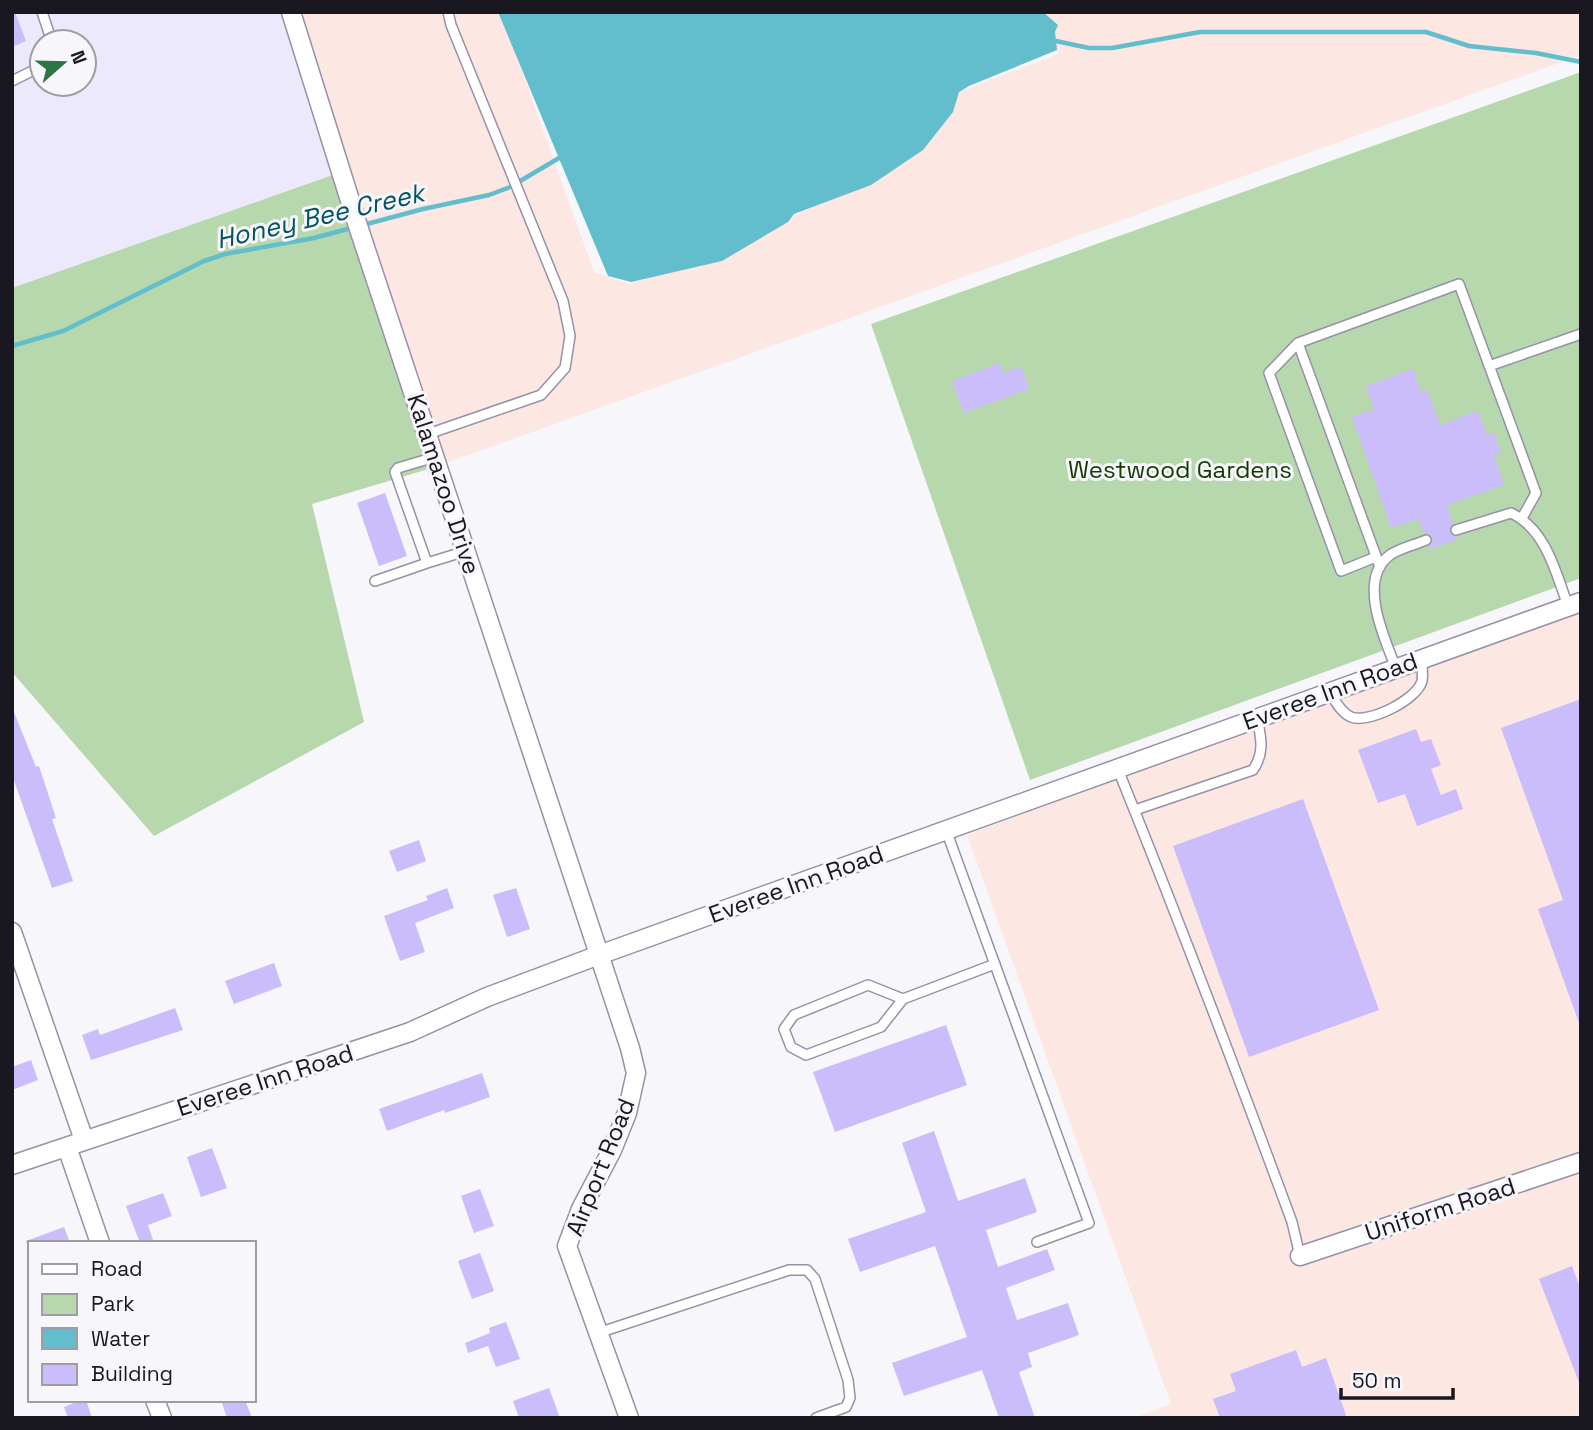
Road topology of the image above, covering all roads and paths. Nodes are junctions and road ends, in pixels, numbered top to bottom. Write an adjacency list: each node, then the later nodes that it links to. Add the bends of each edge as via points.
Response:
1 (291, 12): 8 (street, Kalamazoo Drive)
2 (448, 12): 8 (lane, via 563,300 570,336 565,368 541,395)
3 (28, 73): 4 (lane)
4 (12, 81)
5 (1581, 334): 7 (lane)
6 (1298, 343): 7 (lane, via 1460,284); 14 (lane); 14 (lane, via 1269,373 1341,571)
7 (1489, 366): 10 (lane, via 1536,493)
8 (428, 434): 9 (street, Kalamazoo Drive)
9 (435, 457): 13 (street, Kalamazoo Drive); 15 (lane, via 396,472)
10 (1522, 518): 11 (lane, via 1511,513); 18 (lane, via 1548,551)
11 (1455, 530)
12 (1426, 540): 16 (lane, via 1390,555)
13 (466, 551): 15 (lane); 27 (street, Kalamazoo Drive)
14 (1376, 557): 16 (lane)
15 (427, 563): 17 (lane)
16 (1380, 567): 20 (lane, via 1374,593 1379,626)
17 (375, 581)
18 (1574, 604): 19 (street, Everee Inn Road)
19 (1422, 659): 20 (street, Everee Inn Road); 21 (lane, via 1422,682 1413,695 1364,718 1343,712)
20 (1396, 668): 21 (street, Everee Inn Road)
21 (1329, 692): 22 (street, Everee Inn Road)
22 (1257, 718): 23 (street, Everee Inn Road); 24 (lane, via 1263,744 1254,770)
23 (1117, 767): 24 (lane); 25 (street, Everee Inn Road)
24 (1135, 810): 36 (lane, via 1273,1170)
25 (946, 830): 27 (street, Everee Inn Road); 28 (lane)
26 (12, 932): 30 (street)
27 (599, 955): 30 (street, Everee Inn Road, via 410,1032); 37 (street, Airport Road, via 636,1073 627,1113 568,1246)
28 (995, 964): 29 (lane); 35 (lane, via 1089,1223)
29 (903, 999): 29 (lane, via 881,1027 806,1055 791,1047 784,1029 794,1015 868,985)
30 (84, 1140): 31 (street, Everee Inn Road)
31 (67, 1147): 33 (street, Everee Inn Road); 34 (street)
32 (1581, 1163): 36 (street, Uniform Road)
33 (12, 1165)
34 (99, 1241)
35 (1037, 1242)
36 (1300, 1256)
37 (598, 1333): 38 (street, Airport Road); 39 (lane, via 789,1270 807,1270 815,1279 850,1398 846,1407)
38 (629, 1418)
39 (816, 1418)

